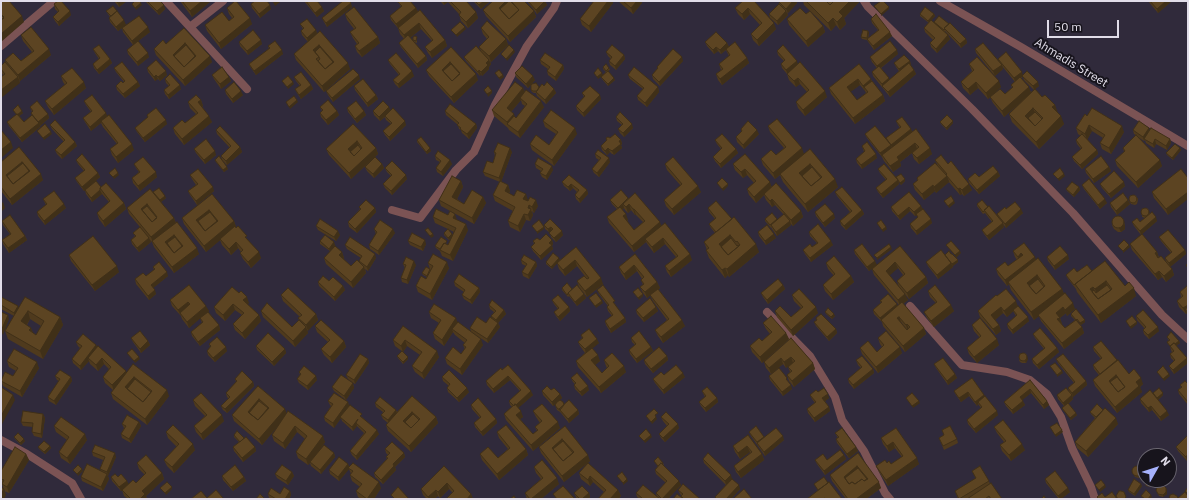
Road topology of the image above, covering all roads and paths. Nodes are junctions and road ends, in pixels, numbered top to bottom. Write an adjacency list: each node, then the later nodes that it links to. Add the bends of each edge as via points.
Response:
1 (54, 1): 8 (street)
2 (166, 1): 7 (street)
3 (222, 1): 7 (street)
4 (557, 1): 11 (street, via 495,105 474,152 456,170 420,218)
5 (864, 1): 14 (street, via 1073,213 1162,315)
6 (940, 1): 10 (street, Ahmadis Street)
7 (190, 27): 9 (street)
8 (1, 46)
9 (247, 89)
10 (1188, 146)
11 (392, 210)
12 (910, 306): 18 (street, via 962,365 1007,372 1030,380 1047,394 1061,417)
13 (767, 312): 17 (street, via 810,356 835,397 842,420 864,451)
14 (1188, 338)
15 (1, 440): 16 (street, via 72,482)
16 (80, 499)
17 (890, 499)
18 (1095, 499)

